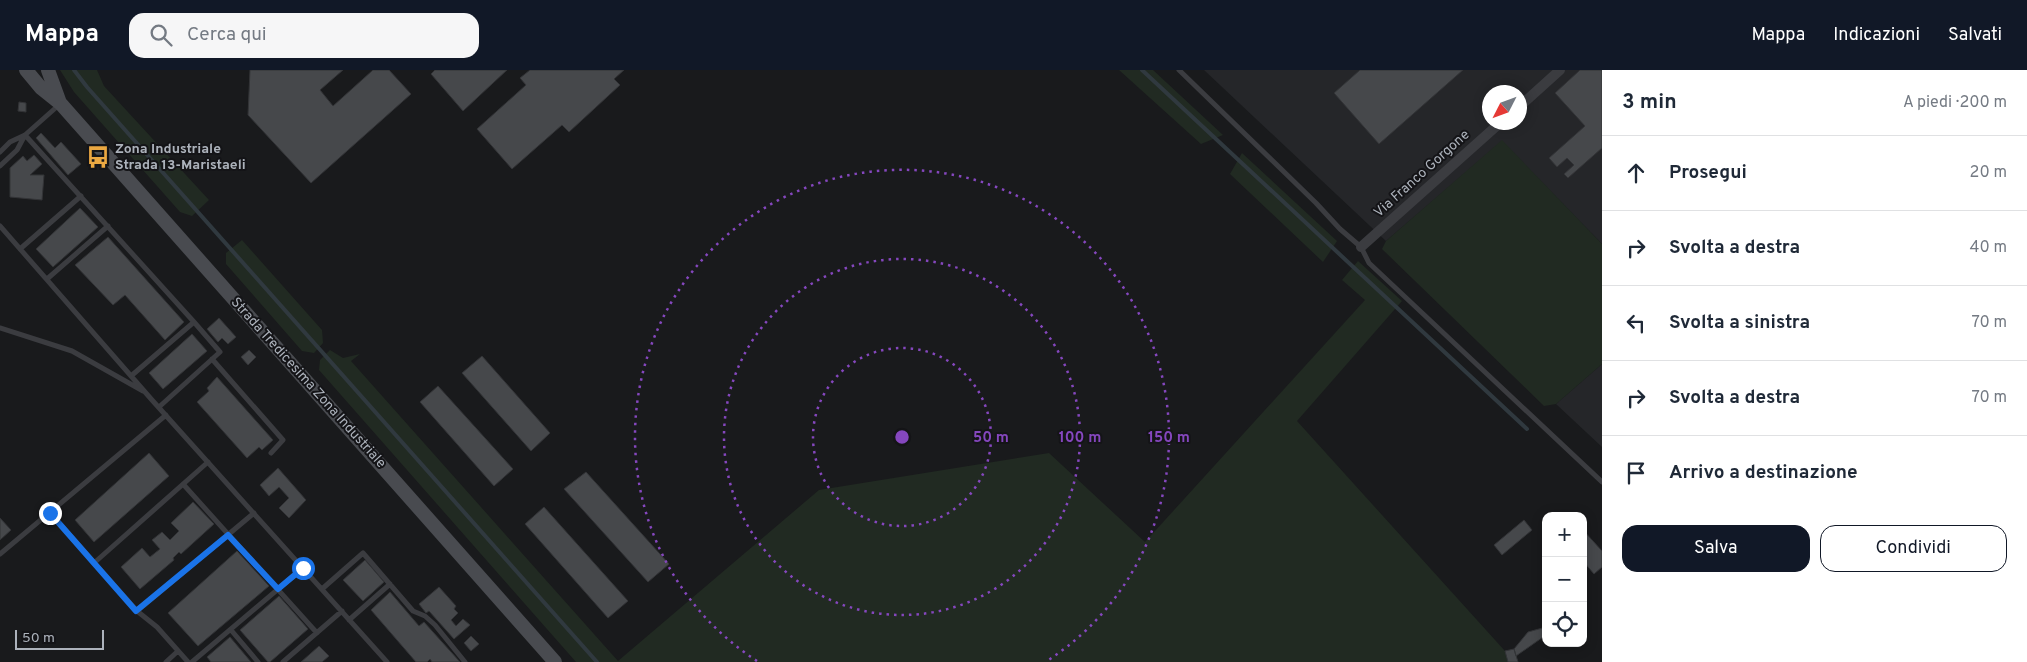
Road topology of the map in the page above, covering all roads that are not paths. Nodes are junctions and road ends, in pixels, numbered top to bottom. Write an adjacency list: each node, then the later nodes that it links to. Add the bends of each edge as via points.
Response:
1 (26, 70): 6 (street)
2 (48, 70): 6 (street)
3 (1179, 70): 14 (lane)
4 (1560, 70): 5 (street)
5 (1527, 100)
6 (61, 104): 8 (lane); 49 (street, Strada Tredicesima Zona Industriale)
7 (1492, 130): 14 (street, Via Franco Gorgone)
8 (26, 135): 9 (lane, via 10,142); 10 (lane, via 17,150); 11 (lane)
9 (0, 152)
10 (0, 166)
11 (80, 196): 13 (lane); 15 (lane)
12 (0, 226): 15 (lane)
13 (108, 226): 16 (lane); 17 (lane)
14 (1361, 247): 26 (lane, via 1369,263)
15 (20, 249): 16 (lane)
16 (47, 279): 20 (lane)
17 (194, 322): 19 (lane, via 220,352); 20 (lane)
18 (0, 328): 21 (lane, via 72,351)
19 (212, 359): 22 (lane); 24 (lane, via 283,440)
20 (131, 376): 21 (lane)
21 (146, 393): 22 (lane)
22 (159, 407): 23 (lane)
23 (166, 416): 25 (lane); 28 (lane)
24 (271, 453)
25 (208, 462): 27 (lane); 29 (lane)
26 (1602, 482)
27 (183, 484): 30 (lane); 32 (lane)
28 (50, 513): 31 (lane); 32 (lane)
29 (254, 513): 30 (lane); 33 (lane)
30 (228, 535): 35 (lane); 37 (lane)
31 (0, 554)
32 (94, 563): 37 (lane)
33 (303, 568): 35 (lane); 36 (lane)
34 (390, 584): 36 (lane, via 363,553); 39 (lane); 48 (lane, via 413,611 435,625)
35 (278, 589): 40 (lane); 41 (lane)
36 (322, 589): 38 (lane)
37 (136, 611): 42 (lane, via 157,626)
38 (342, 611): 39 (lane); 41 (lane)
39 (350, 620): 47 (lane)
40 (231, 630): 44 (lane); 45 (lane)
41 (317, 633): 46 (lane)
42 (178, 651): 43 (lane); 44 (lane)
43 (166, 662)
44 (190, 662)
45 (258, 662)
46 (283, 662)
47 (387, 662)
48 (465, 662)
49 (555, 662)

